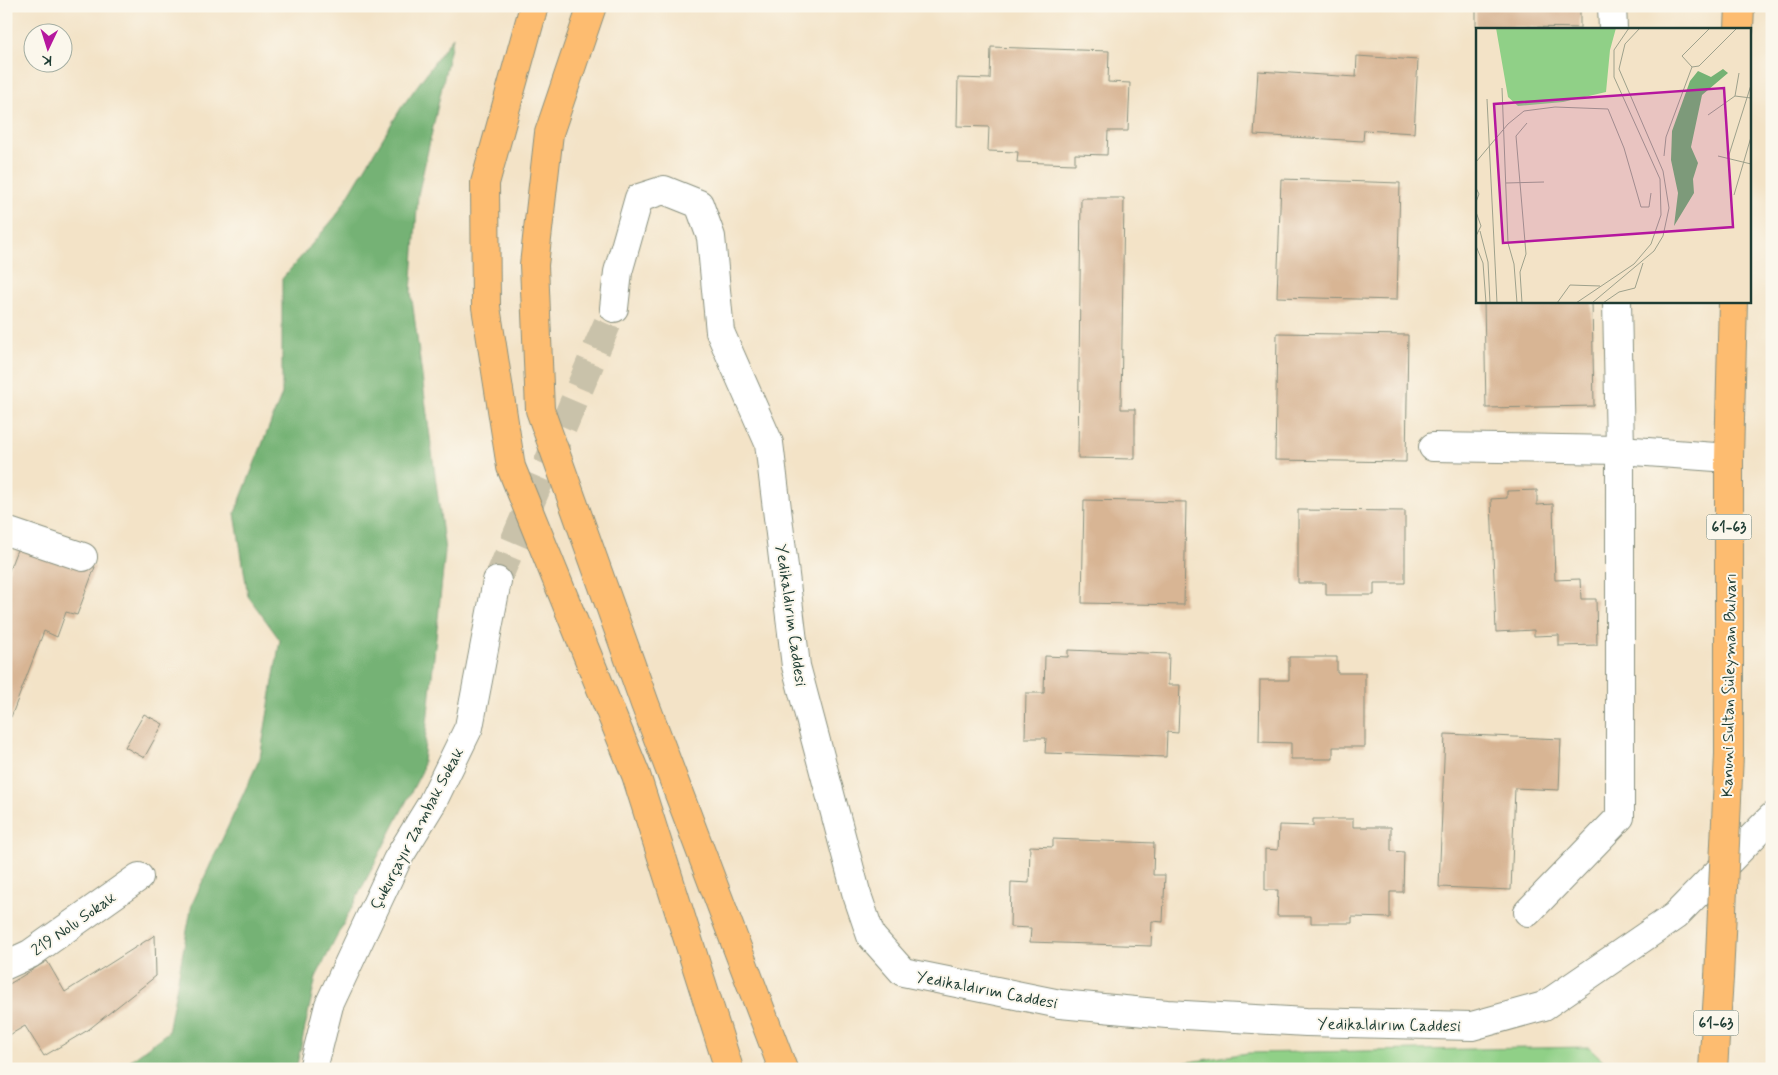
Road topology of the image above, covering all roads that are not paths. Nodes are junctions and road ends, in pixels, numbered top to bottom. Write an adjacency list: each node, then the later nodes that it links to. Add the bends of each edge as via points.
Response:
1 (534, 6): 21 (main road, via 485,183 486,307 511,467 636,775)
2 (592, 6): 22 (main road, via 549,133 534,264 540,410 642,695)
3 (1612, 6): 5 (street)
4 (1740, 6): 6 (main road)
5 (1613, 28)
6 (1740, 28)
7 (1617, 302): 11 (street)
8 (1733, 302): 12 (main road, Kanuni Sultan Süleyman Bulvarı / 61-63)
9 (614, 308): 16 (street, Yedikaldırım Caddesi, via 618,272 639,198 664,190 699,204 711,237 720,332 769,443 798,675 856,892 871,936 903,972 1060,1004 1306,1022 1472,1026 1544,1006 1675,916)
10 (1433, 447): 11 (street)
11 (1620, 450): 12 (street); 18 (street, via 1620,817)
12 (1729, 458): 23 (main road, Kanuni Sultan Süleyman Bulvarı / 61-63, bridge, via 1729,754)
13 (6, 531): 14 (street)
14 (83, 557)
15 (497, 580): 20 (street, Çukurçayır Zambak Sokak, via 469,727 432,803 397,860 329,1005)
16 (1772, 817)
17 (139, 877): 19 (street, 219 Nolu Sokak, via 30,954)
18 (1528, 912)
19 (6, 965)
20 (313, 1069)
21 (730, 1069)
22 (784, 1069)
23 (1713, 1069)

